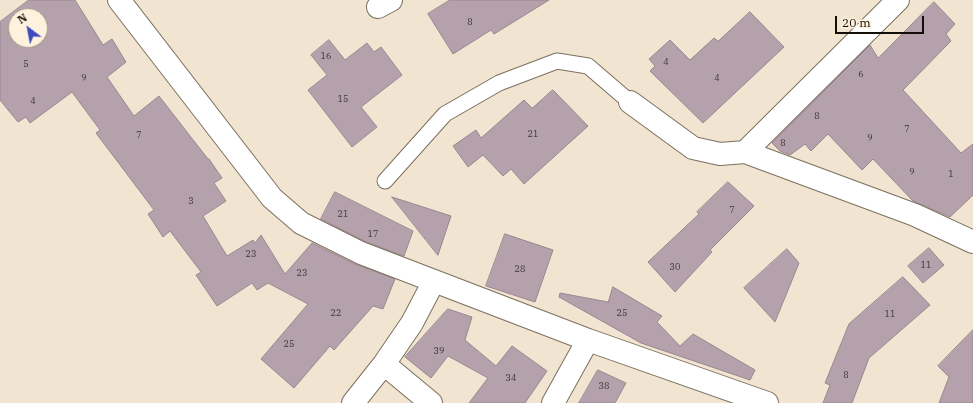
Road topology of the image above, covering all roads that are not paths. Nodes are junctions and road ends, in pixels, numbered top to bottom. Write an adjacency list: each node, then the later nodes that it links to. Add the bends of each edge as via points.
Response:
1 (119, 0): 7 (street, via 272,198 301,222 320,232 361,253)
2 (898, 0): 4 (street)
3 (630, 102): 4 (street, via 693,148 720,154); 5 (lane, via 588,66 556,61 499,83 445,114)
4 (745, 152): 6 (street, via 915,215)
5 (384, 181)
6 (973, 242)
7 (434, 281): 8 (street); 9 (street, via 412,323)
8 (588, 340): 12 (street); 13 (street)
9 (384, 364): 10 (street); 11 (street)
10 (353, 403)
11 (431, 403)
12 (553, 403)
13 (767, 403)

